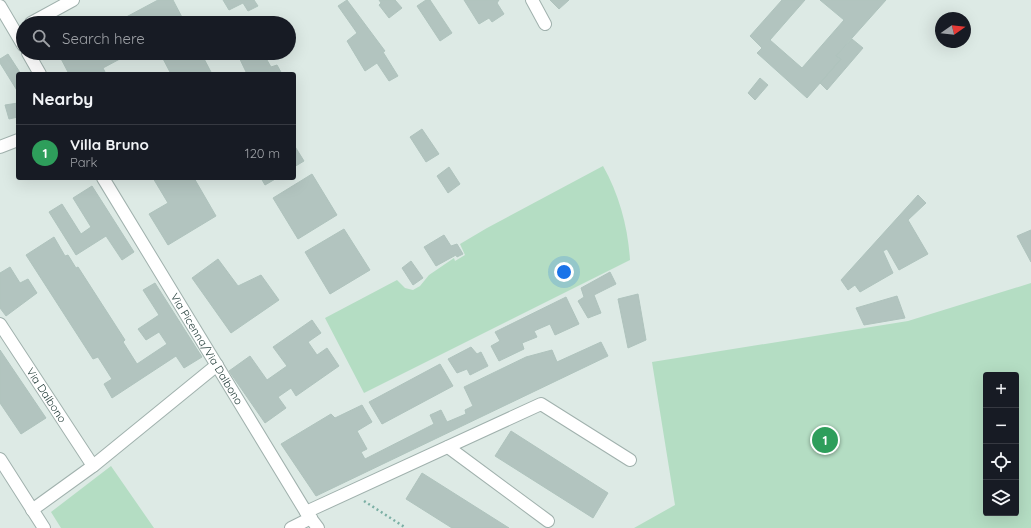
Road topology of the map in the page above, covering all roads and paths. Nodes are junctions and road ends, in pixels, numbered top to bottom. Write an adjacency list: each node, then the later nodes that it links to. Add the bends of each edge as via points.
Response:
1 (74, 0): 4 (street)
2 (532, 0): 5 (street)
3 (0, 6): 6 (street)
4 (44, 16)
5 (545, 24)
6 (16, 26)
7 (32, 60): 8 (street)
8 (39, 72)
9 (16, 141): 10 (street)
10 (0, 147)
11 (104, 180): 13 (street, Via Picenna/Via Dalbono)
12 (0, 324): 17 (street, Via Dalbono)
13 (217, 366): 17 (street); 20 (street, Via Picenna/Via Dalbono)
14 (448, 447): 16 (street, via 541,404); 18 (street); 21 (street)
15 (0, 459): 19 (street)
16 (630, 460)
17 (93, 466): 19 (street)
18 (350, 492): 20 (street); 24 (path)
19 (32, 510): 22 (street)
20 (312, 520): 23 (street)
21 (548, 521)
22 (44, 528)
23 (291, 528)
24 (406, 528)

